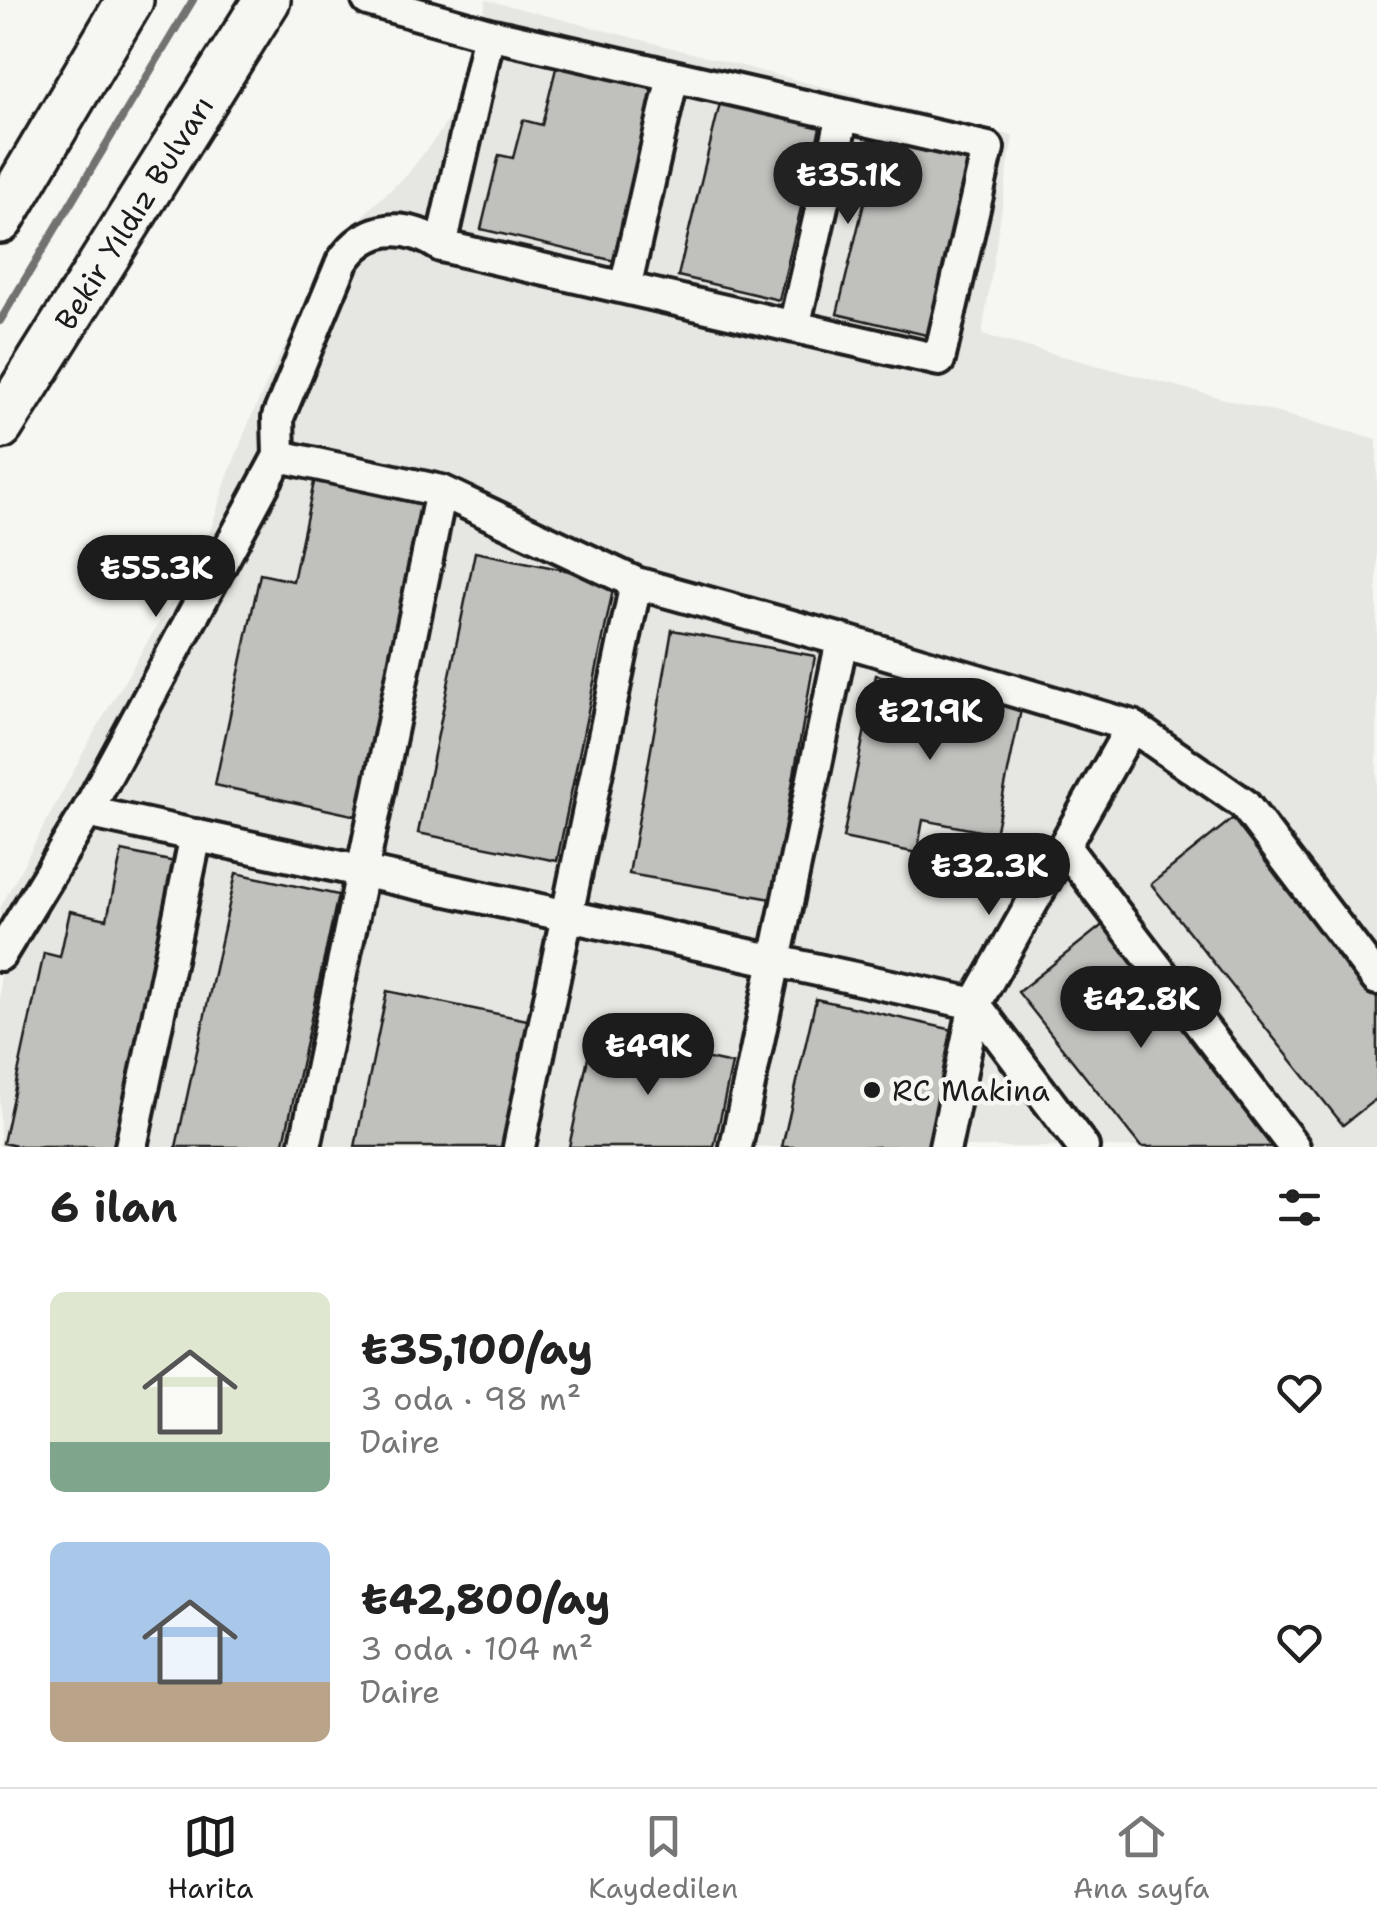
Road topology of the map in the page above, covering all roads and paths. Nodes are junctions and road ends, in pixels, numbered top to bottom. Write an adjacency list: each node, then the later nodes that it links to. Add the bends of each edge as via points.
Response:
1 (130, 0): 7 (main road)
2 (267, 0): 11 (main road, Bekir Yıldız Bulvarı)
3 (368, 0): 4 (street)
4 (489, 34): 5 (street); 8 (street)
5 (673, 76): 6 (street); 9 (street)
6 (843, 115): 10 (street); 10 (street, via 988,148 939,360)
7 (0, 220)
8 (441, 246): 9 (street); 12 (street, via 399,230 370,236 349,252 278,417)
9 (624, 288): 10 (street)
10 (794, 326)
11 (0, 426)
12 (278, 456): 13 (street); 17 (street)
13 (442, 492): 14 (street); 20 (street)
14 (636, 583): 15 (street); 21 (street)
15 (842, 640): 16 (street); 23 (street)
16 (1132, 726): 19 (street); 24 (street, via 1244,804)
17 (87, 812): 18 (street); 22 (street)
18 (196, 835): 20 (street); 26 (street)
19 (1064, 846): 25 (street); 32 (street)
20 (362, 872): 21 (street); 27 (street)
21 (567, 916): 23 (street); 28 (street)
22 (0, 955)
23 (775, 960): 25 (street); 29 (street)
24 (1377, 979)
25 (975, 1004): 30 (street); 31 (street)
26 (131, 1147)
27 (305, 1147)
28 (518, 1147)
29 (736, 1147)
30 (945, 1147)
31 (1083, 1147)
32 (1294, 1147)

